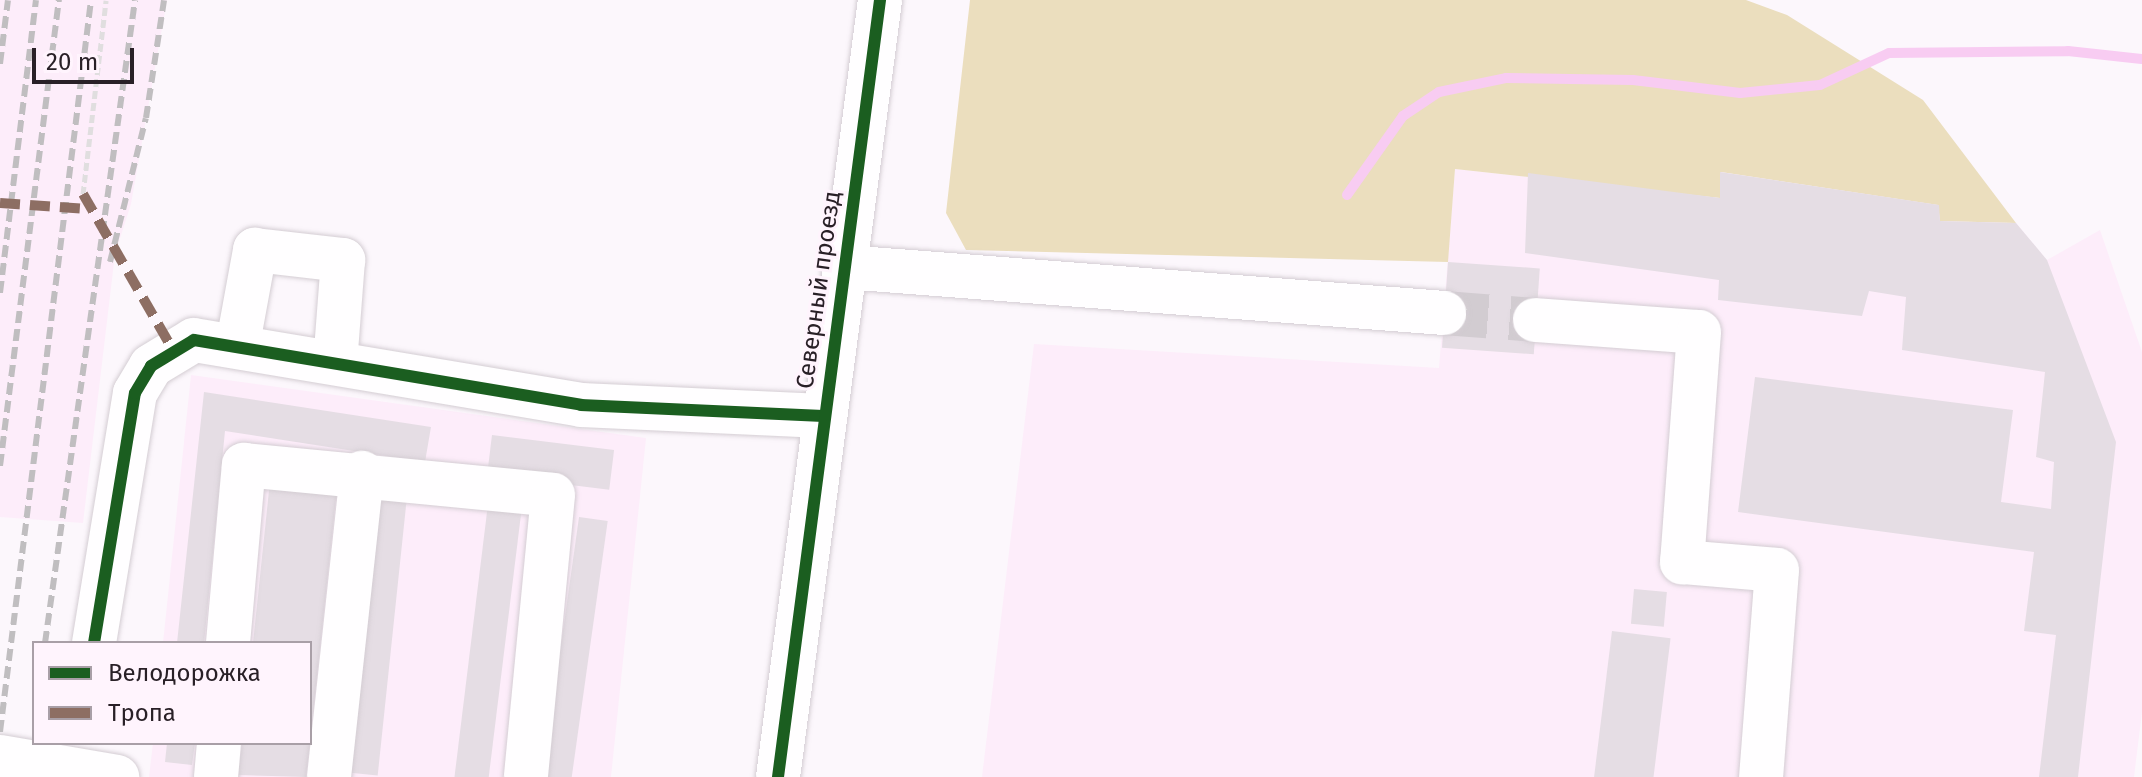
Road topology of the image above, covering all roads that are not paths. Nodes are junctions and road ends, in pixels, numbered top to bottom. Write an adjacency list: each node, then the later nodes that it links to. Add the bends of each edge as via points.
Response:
1 (880, 0): 2 (street, Северный проезд)
2 (845, 267): 3 (street); 7 (street, Северный проезд)
3 (1444, 313)
4 (1535, 320): 19 (street, via 1699,332 1682,562 1777,570)
5 (238, 343): 6 (street); 6 (street, via 255,250 343,260); 9 (street, via 194,340 172,348 135,393)
6 (335, 363): 7 (street, via 581,405)
7 (823, 416): 18 (street, Северный проезд)
8 (362, 473): 10 (street, via 244,465); 16 (street); 17 (street, via 553,495)
9 (94, 641)
10 (228, 641)
11 (219, 745): 15 (street)
12 (0, 757): 13 (street)
13 (78, 762): 14 (street)
14 (117, 777)
15 (216, 777)
16 (329, 777)
17 (526, 777)
18 (778, 777)
19 (1761, 777)

